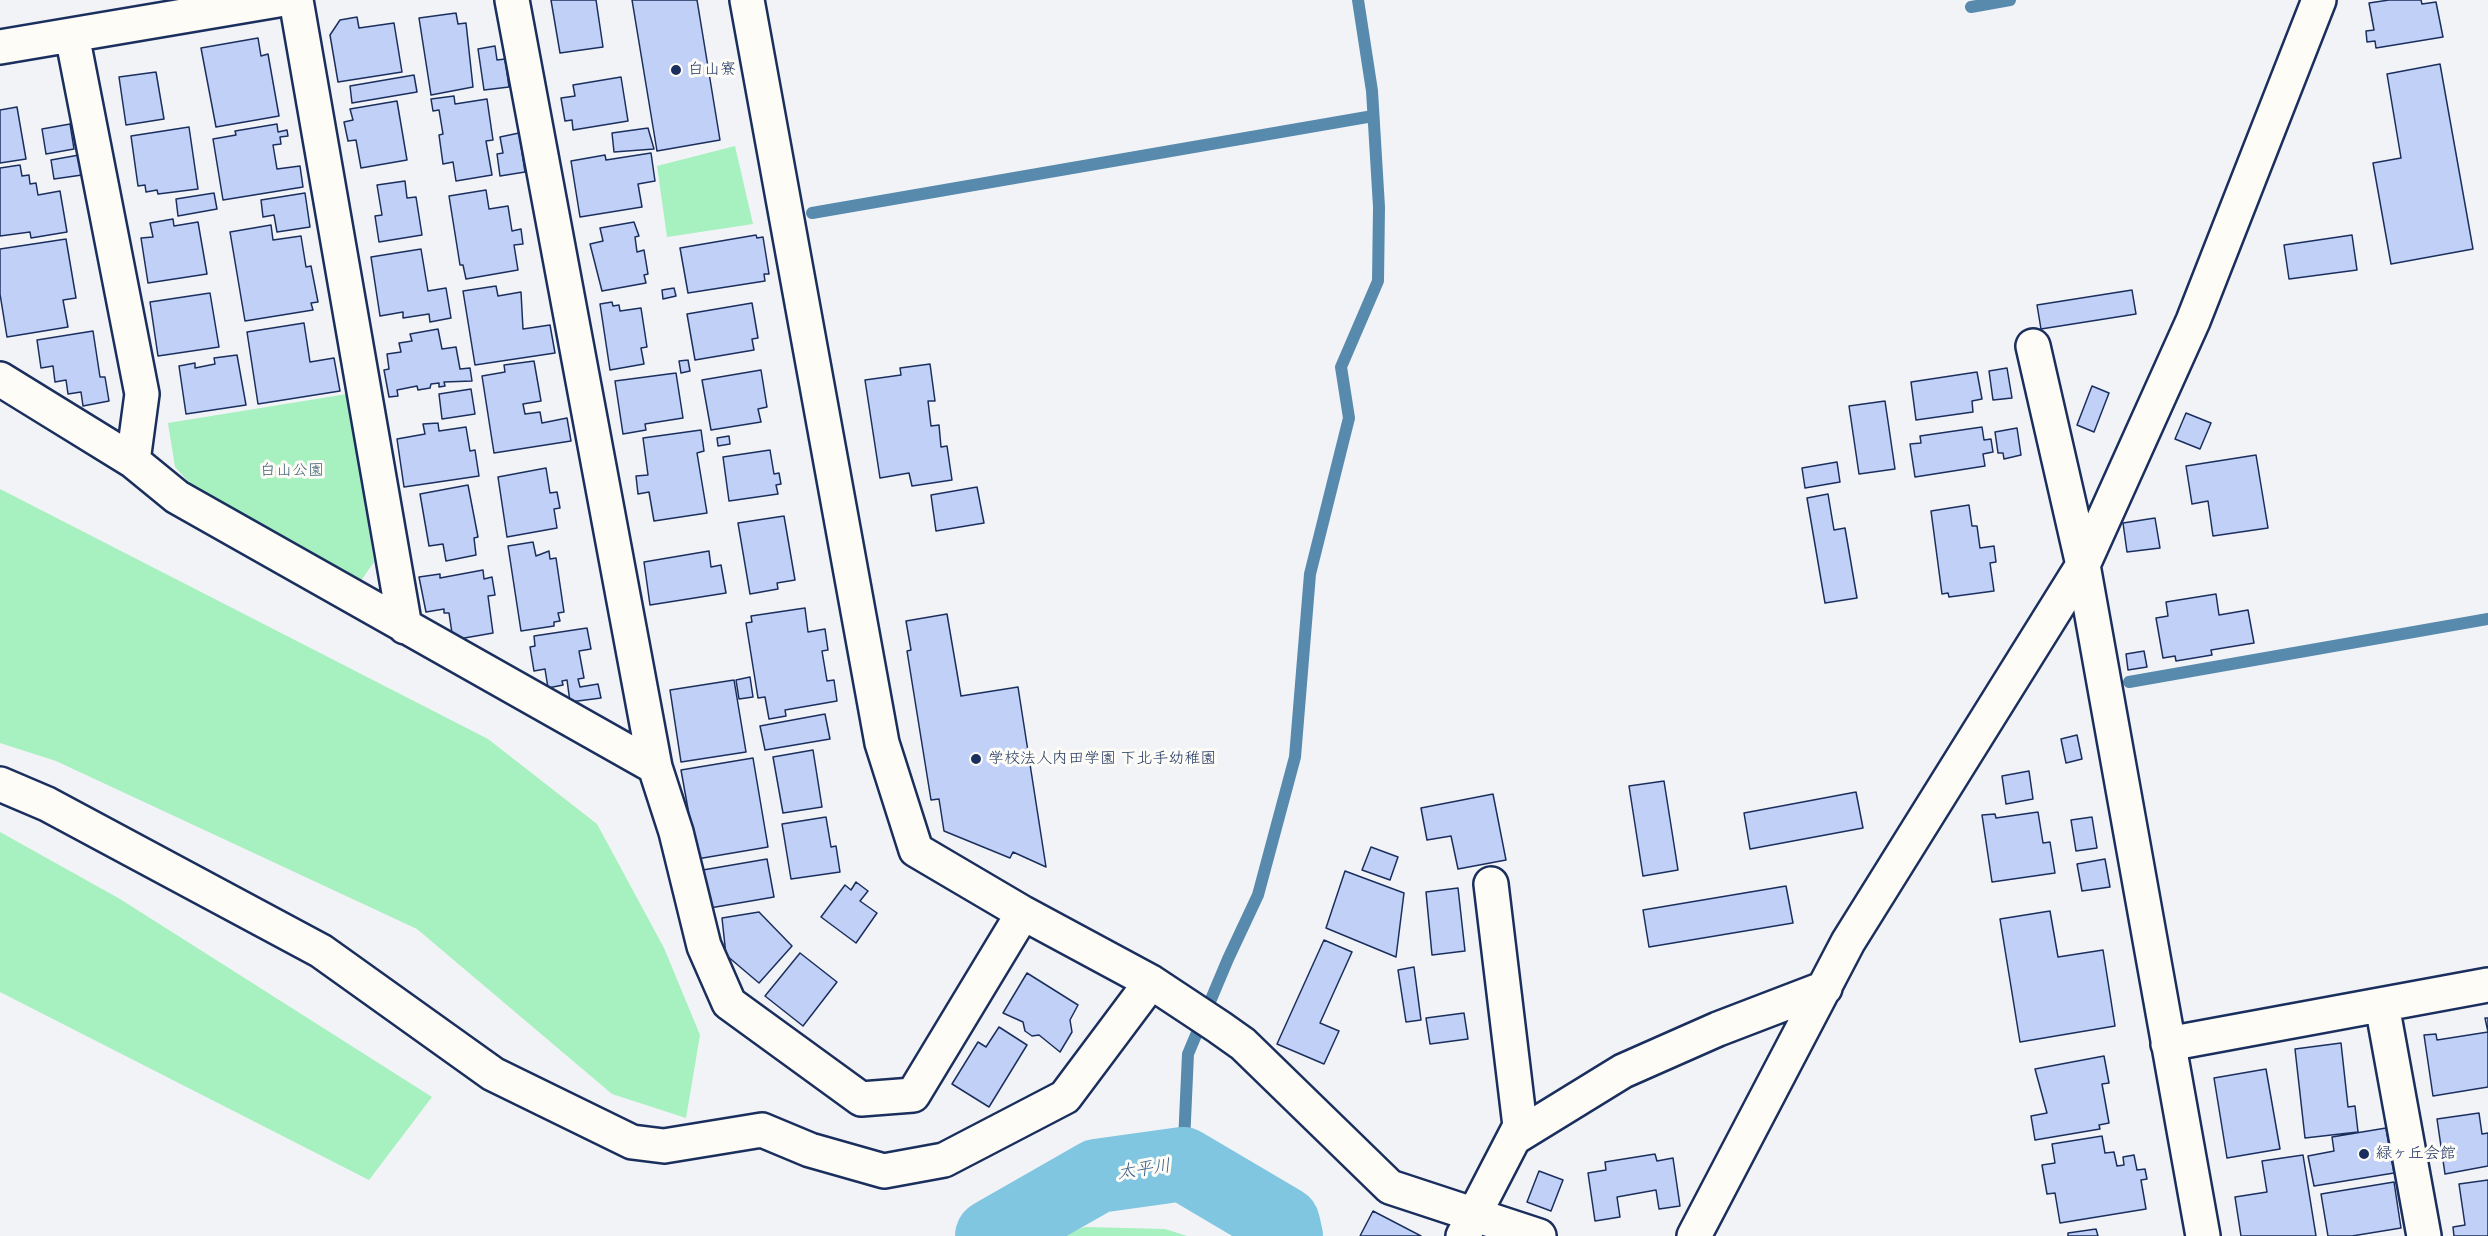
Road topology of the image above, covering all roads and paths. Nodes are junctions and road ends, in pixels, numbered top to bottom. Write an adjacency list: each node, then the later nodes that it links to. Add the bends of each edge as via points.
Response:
1 (278, 0): 6 (street)
2 (296, 0): 12 (street)
3 (512, 0): 13 (street)
4 (747, 0): 16 (street, via 882,743 916,850)
5 (2319, 0): 11 (street, via 2193,321)
6 (72, 35): 7 (street); 10 (street, via 142,394)
7 (0, 46)
8 (2033, 346): 11 (street)
9 (0, 379): 10 (street)
10 (133, 461): 12 (street, via 177,497)
11 (2083, 564): 19 (street, via 1848,942); 21 (street)
12 (405, 627): 13 (street)
13 (656, 767): 16 (street, via 704,946 729,1003 861,1099 913,1095)
14 (0, 784): 17 (street, via 47,804 321,951 493,1074 632,1142 664,1146 762,1130 810,1150 884,1171 944,1160 1065,1097)
15 (1491, 884): 22 (street, via 1520,1126)
16 (1023, 913): 17 (street)
17 (1151, 982): 23 (street, via 1243,1044 1390,1187)
18 (2488, 985): 20 (street)
19 (1825, 988): 22 (street, via 1623,1071); 25 (street)
20 (2382, 1005): 21 (street); 27 (street)
21 (2168, 1044): 26 (street)
22 (1514, 1138): 23 (street)
23 (1469, 1225): 24 (street)
24 (1539, 1236)
25 (1694, 1236)
26 (2203, 1236)
27 (2424, 1236)

